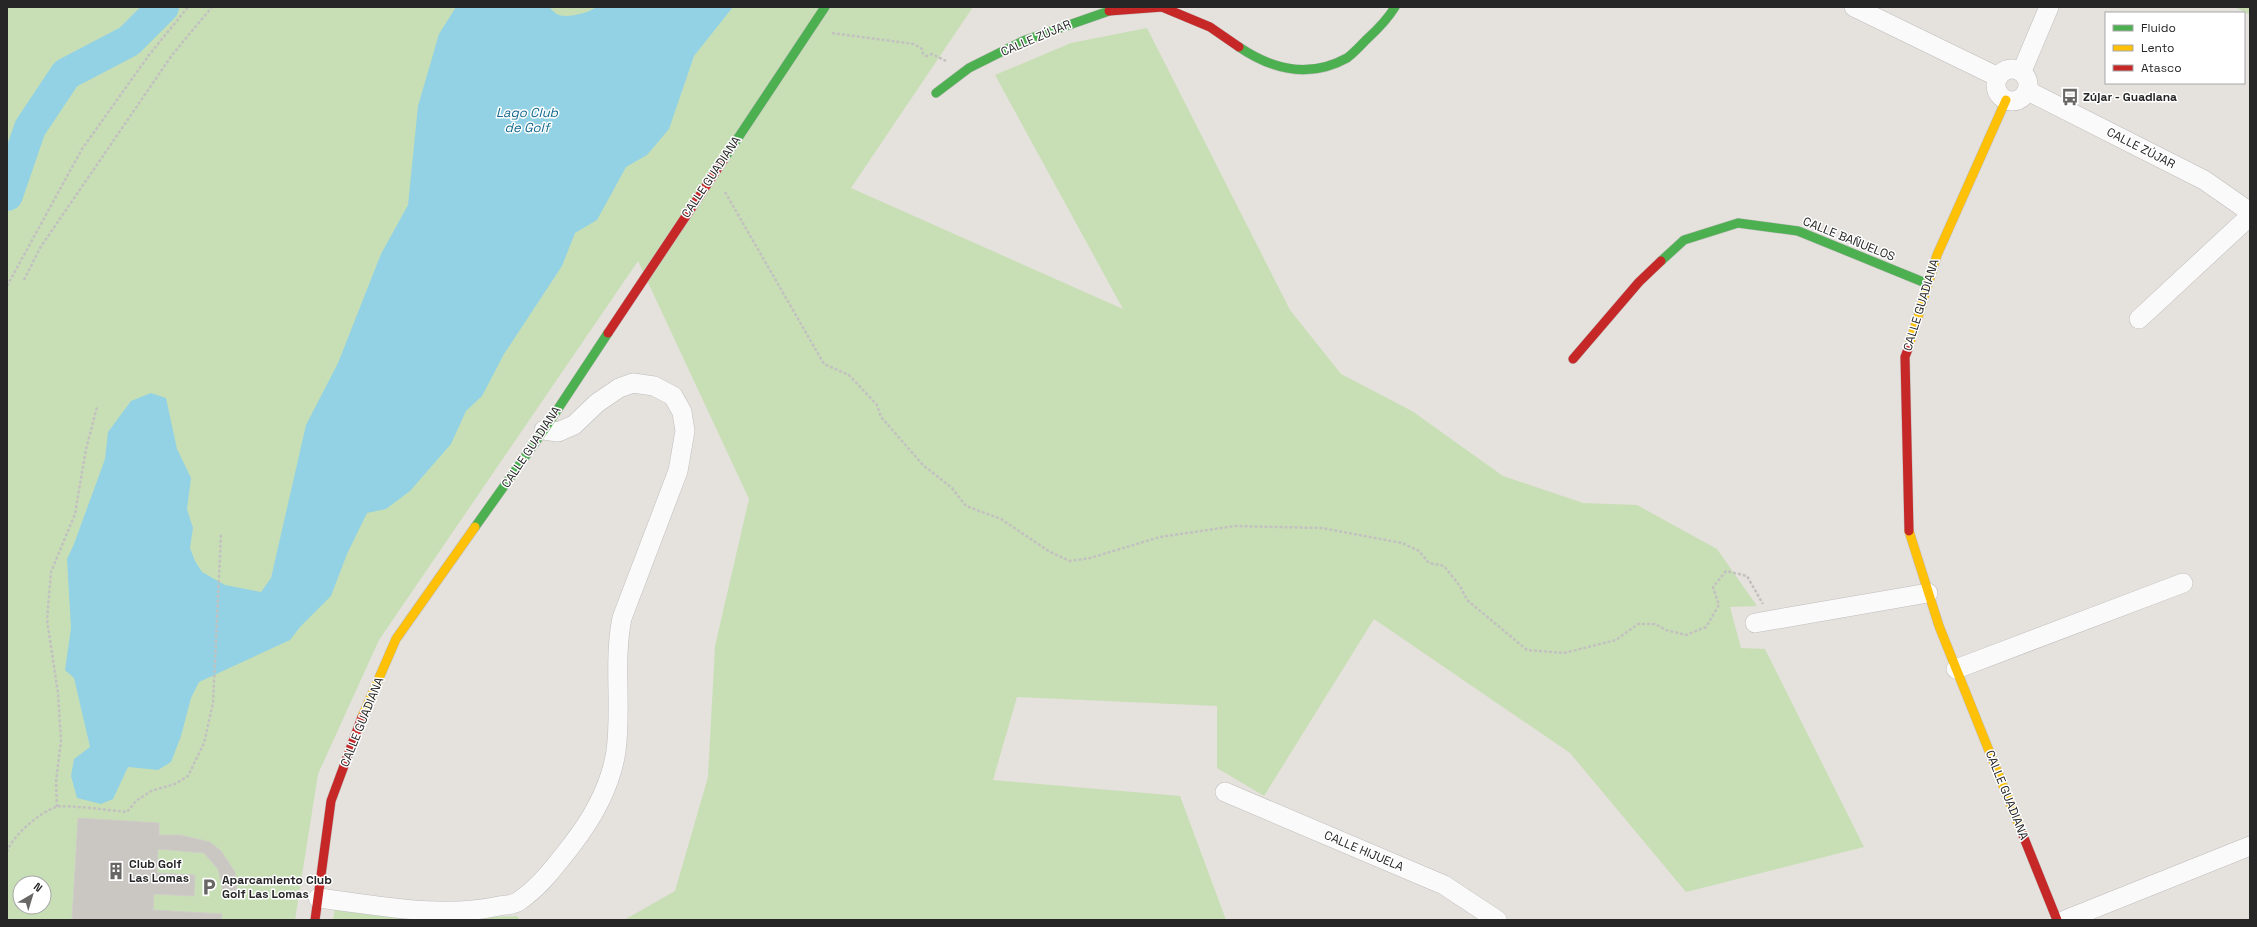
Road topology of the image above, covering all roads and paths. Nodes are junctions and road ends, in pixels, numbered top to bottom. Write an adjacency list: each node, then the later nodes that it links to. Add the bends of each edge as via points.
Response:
1 (188, 7): 19 (path, via 149,55 82,149)
2 (212, 7): 17 (path, via 172,55 40,248)
3 (825, 7): 7 (street, CALLE GUADIANA)
4 (1395, 7): 9 (street, CALLE ZÚJAR, via 1386,21 1348,57 1318,70 1289,69 1258,60 1210,27 1162,7 1104,10 1023,42)
5 (1854, 7): 10 (street)
6 (2049, 7): 8 (street)
7 (812, 28): 9 (path, via 840,35 914,44 922,49 926,56 932,54 942,57); 14 (street, CALLE GUADIANA)
8 (2022, 71): 10 (street, via 2006,69); 11 (street, via 2028,80)
9 (960, 74): 12 (street, CALLE ZÚJAR)
10 (1998, 77): 13 (street, via 1998,93)
11 (2028, 90): 13 (street, via 2022,99); 15 (street, CALLE ZÚJAR, via 2204,180)
12 (936, 93)
13 (2006, 100): 18 (street, CALLE GUADIANA, via 1937,255)
14 (713, 173): 23 (street, CALLE GUADIANA); 27 (path, via 824,364 848,375 877,405 881,418 912,453 952,488 966,506 1001,519 1050,552 1070,561 1090,558 1160,537 1235,526 1322,528 1402,543 1419,551 1429,563 1444,566 1460,586 1467,600 1527,650 1564,653 1616,640 1638,624 1655,624 1686,635 1706,627 1719,605 1713,587 1726,571 1747,576)
15 (2250, 212)
16 (2250, 216): 20 (street)
17 (24, 280)
18 (1928, 284): 21 (street, CALLE BAÑUELOS, via 1798,231 1738,223 1684,240 1639,282); 26 (street, CALLE GUADIANA, via 1905,357 1909,534)
19 (7, 286)
20 (2139, 319)
21 (1573, 359)
22 (97, 407): 30 (path, via 74,514 51,572 47,620 58,693 61,741 56,782)
23 (544, 430): 33 (street, CALLE GUADIANA, via 396,639 354,734 331,801); 33 (street, via 558,432 574,425 597,403 619,388 634,383 654,386 673,396 682,412 685,431 678,471 622,618 617,641 616,752 601,798 587,825 548,875 518,902 486,909 445,913)
24 (221, 534): 30 (path, via 213,702 204,743 188,776 175,784 151,791 136,801 127,812)
25 (2183, 583): 28 (street)
26 (1928, 593): 27 (street); 28 (street, CALLE GUADIANA)
27 (1764, 622)
28 (1956, 669): 36 (street, CALLE GUADIANA)
29 (1225, 792): 35 (street, CALLE HIJUELA, via 1444,885)
30 (57, 807): 32 (path, via 32,821 9,844)
31 (2250, 846): 37 (street)
32 (7, 852)
33 (318, 898): 34 (street, CALLE GUADIANA)
34 (315, 920)
35 (1497, 920)
36 (2057, 920)
37 (2065, 920)

